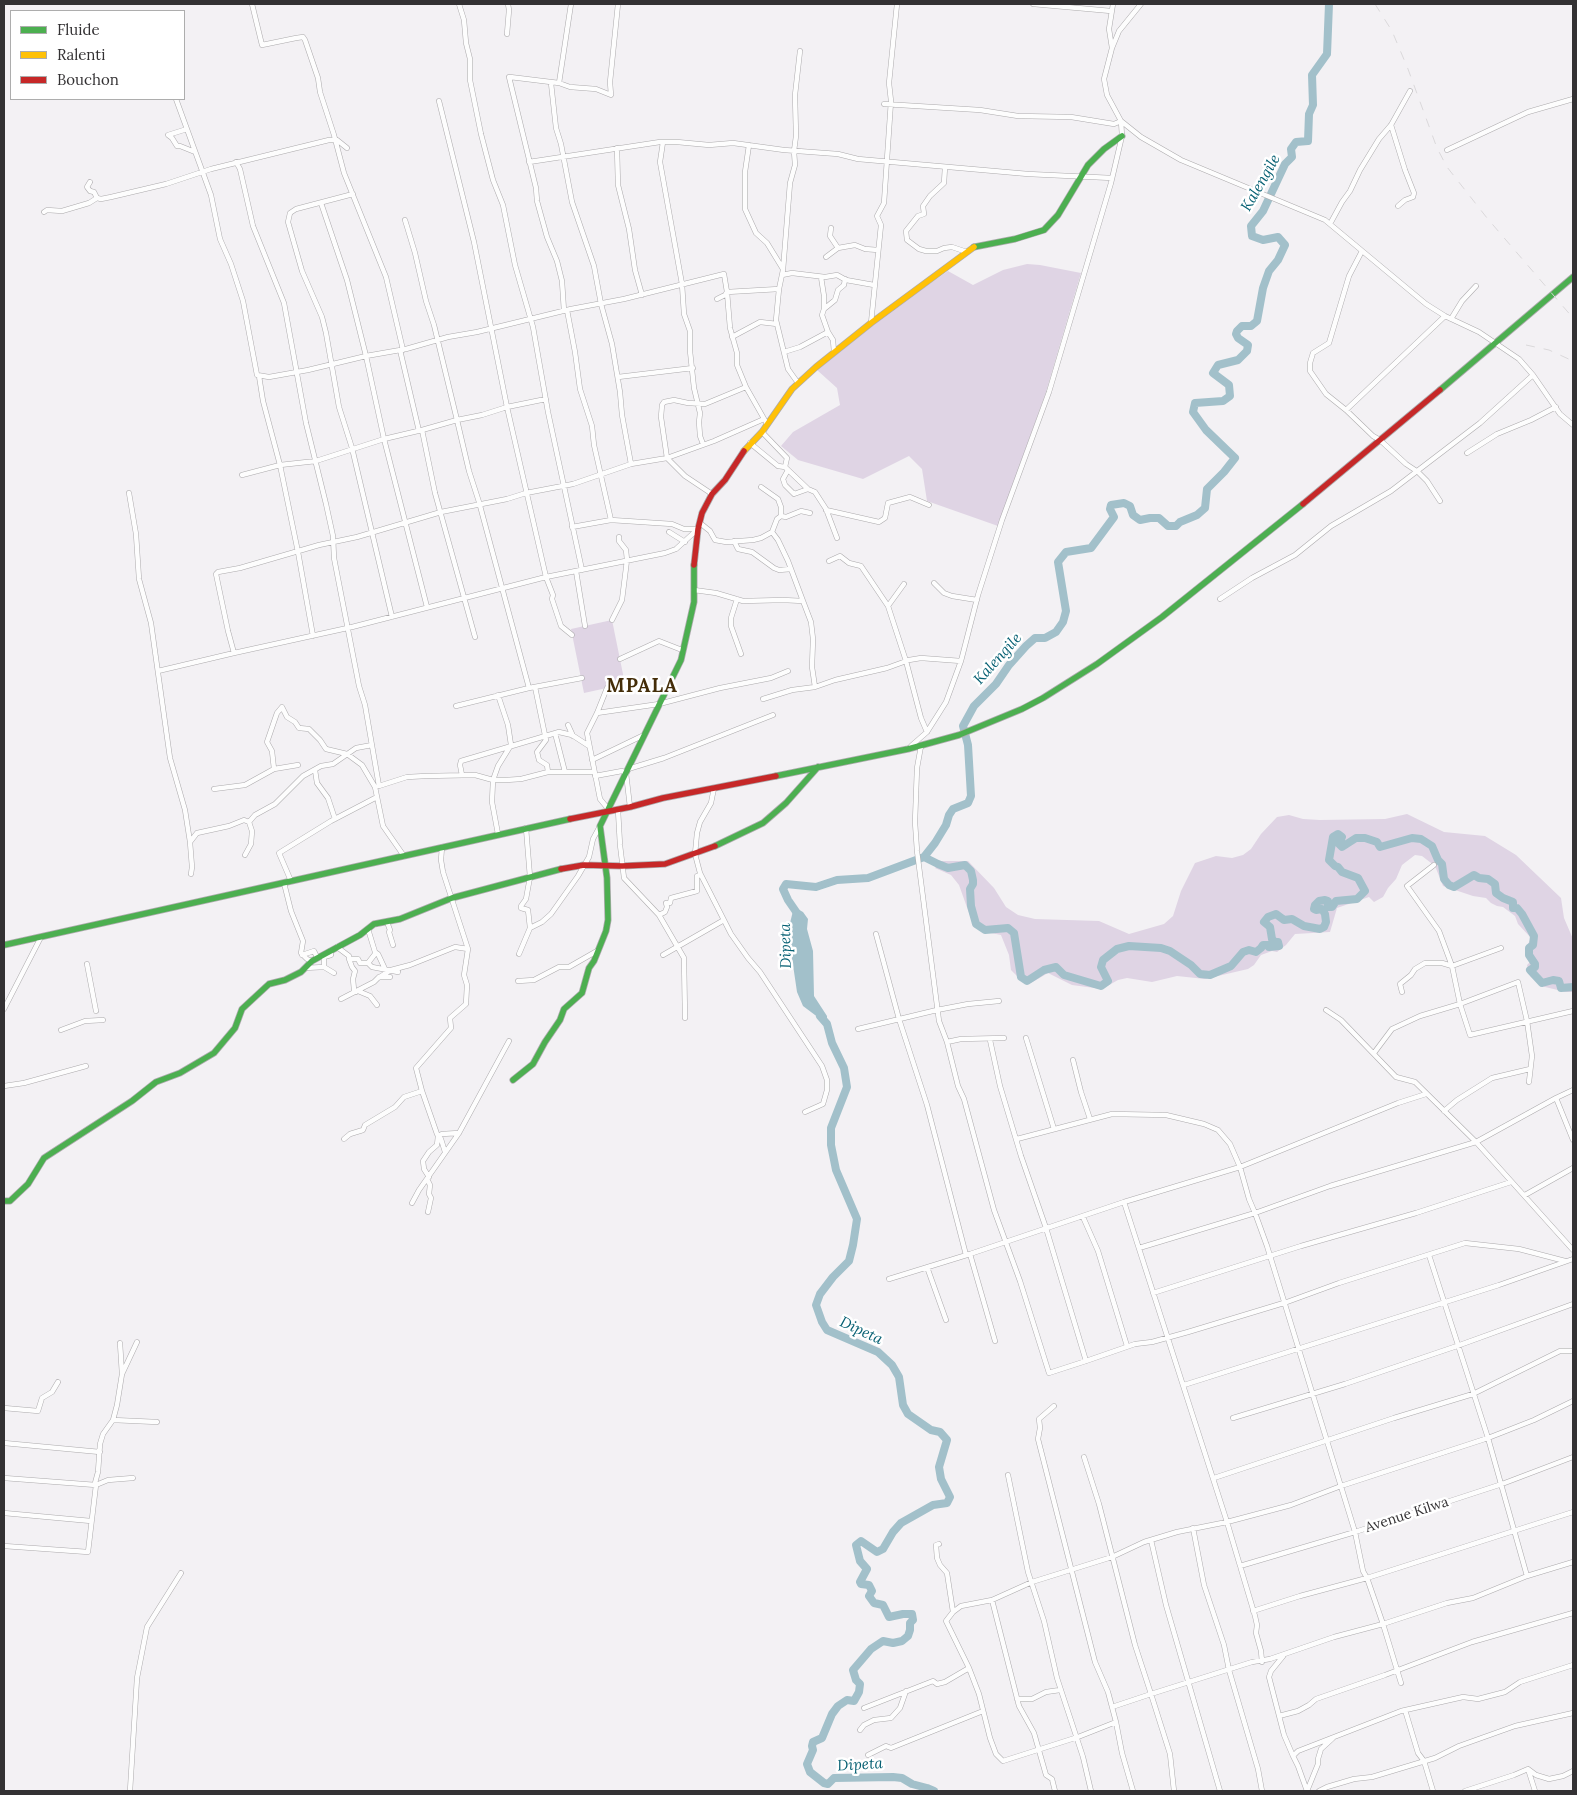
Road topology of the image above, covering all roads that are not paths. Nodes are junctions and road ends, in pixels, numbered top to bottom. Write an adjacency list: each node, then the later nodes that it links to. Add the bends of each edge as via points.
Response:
1 (252, 4): 26 (street, via 262,45 296,38 306,40)
2 (459, 4): 71 (street, via 481,134)
3 (508, 4): 11 (street)
4 (572, 4): 15 (street)
5 (618, 4): 15 (street, via 611,95)
6 (897, 4): 21 (street, via 889,83)
7 (1033, 4): 10 (street)
8 (1113, 4): 10 (street)
9 (1141, 4): 12 (street, via 1119,31)
10 (1111, 12): 12 (street)
11 (507, 34)
12 (1112, 48): 22 (street, via 1104,79 1107,95)
13 (800, 51): 32 (street)
14 (551, 83): 15 (street); 34 (street); 36 (street, via 509,77)
15 (560, 83)
16 (1410, 91): 23 (street)
17 (1573, 99): 31 (street, via 1528,112)
18 (176, 100): 24 (street)
19 (439, 101): 75 (street)
20 (884, 104): 21 (street)
21 (891, 105): 22 (street, via 980,110 1018,116 1071,117 1114,124); 37 (street)
22 (1121, 121): 25 (street); 49 (street, via 1141,138 1181,160)
23 (1391, 125): 46 (street, via 1414,193); 49 (street, via 1379,139)
24 (187, 129): 33 (street); 33 (street, via 168,135 177,146)
25 (1122, 136): 40 (main road, via 1104,149); 41 (street)
26 (334, 139): 29 (street); 35 (street); 43 (street)
27 (663, 142): 28 (street); 30 (street); 60 (street, via 660,162)
28 (749, 145): 32 (street); 56 (street, via 745,209 756,233 767,243)
29 (347, 148)
30 (617, 148): 34 (street); 65 (street, via 618,185)
31 (1447, 150)
32 (794, 151): 37 (street); 56 (street)
33 (195, 152): 39 (street)
34 (563, 156): 36 (street); 67 (street, via 572,202 594,266)
35 (236, 162): 39 (street); 86 (street, via 252,226 284,304)
36 (529, 162): 69 (street, via 547,237 562,281)
37 (887, 162): 38 (street); 52 (street, via 884,203 877,216 881,225)
38 (945, 167): 40 (street); 54 (street, via 944,182 923,206 924,214 918,216 906,231 908,240 926,251 952,247)
39 (202, 172): 44 (street, via 166,184); 88 (street, via 220,239 243,301 257,375)
40 (1080, 176): 41 (street); 54 (main road, via 1058,214 1044,230 973,247)
41 (1112, 178): 155 (street, via 1049,392 1002,520)
42 (90, 182): 44 (street, via 87,187)
43 (353, 194): 45 (street); 80 (street, via 386,277)
44 (97, 198): 47 (street, via 62,211)
45 (321, 203): 83 (street, via 347,280); 84 (street, via 296,209 290,213 288,222 302,271 322,317)
46 (1398, 206)
47 (44, 212)
48 (405, 220): 78 (street)
49 (1330, 224): 53 (street)
50 (831, 228): 51 (street, via 830,236)
51 (838, 248): 52 (street, via 856,246); 55 (street)
52 (878, 250): 61 (street)
53 (1362, 251): 70 (street); 96 (street, via 1349,276 1329,343 1314,353 1310,362 1310,371 1320,388)
54 (967, 252): 73 (main road)
55 (826, 257)
56 (783, 272): 57 (street); 63 (street)
57 (821, 276): 59 (street, via 837,275); 68 (street)
58 (1573, 277): 79 (main road)
59 (845, 279): 61 (street); 68 (street, via 835,300)
60 (682, 284): 64 (street, via 724,274); 65 (street); 85 (street)
61 (874, 285): 73 (street)
62 (1476, 286): 72 (street)
63 (779, 289): 64 (street); 74 (street)
64 (726, 292): 66 (street); 77 (street)
65 (642, 295): 67 (street)
66 (717, 299)
67 (602, 304): 69 (street); 89 (street)
68 (824, 309): 76 (street, via 822,315)
69 (566, 311): 71 (street); 115 (street)
70 (1445, 316): 72 (street); 96 (street)
71 (531, 318): 75 (street); 92 (street)
72 (1450, 319): 79 (street)
73 (871, 323): 82 (main road)
74 (777, 324): 77 (street, via 760,322); 81 (street)
75 (492, 328): 78 (street); 94 (street)
76 (828, 332): 81 (street); 82 (street)
77 (732, 337): 91 (street, via 737,365)
78 (437, 341): 80 (street); 97 (street)
79 (1495, 343): 87 (street); 103 (main road)
80 (402, 350): 83 (street); 100 (street)
81 (784, 352): 90 (street, via 788,369)
82 (834, 352): 90 (main road)
83 (366, 356): 84 (street); 102 (street)
84 (332, 364): 86 (street); 106 (street, via 339,407)
85 (693, 368): 89 (street); 93 (street)
86 (296, 372): 88 (street); 109 (street)
87 (1533, 374): 95 (street); 113 (street, via 1480,423)
88 (260, 376): 111 (street)
89 (618, 377): 110 (street)
90 (798, 383): 98 (main road)
91 (746, 387): 93 (street); 98 (street)
92 (546, 399): 94 (street); 116 (street)
93 (698, 404): 105 (street); 108 (street, via 668,400 662,405)
94 (507, 407): 97 (street); 120 (street)
95 (1556, 407): 99 (street); 107 (street, via 1497,434)
96 (1346, 410): 103 (street)
97 (457, 420): 100 (street); 123 (street)
98 (765, 421): 101 (main road); 105 (street)
99 (1573, 425)
100 (420, 430): 102 (street); 126 (street)
101 (762, 432): 104 (main road); 112 (street, via 787,458)
102 (384, 439): 106 (street); 130 (street)
103 (1380, 440): 113 (street); 196 (main road, via 1170,611 1096,664 1022,709 970,731)
104 (750, 443): 112 (street, via 775,464); 121 (main road)
105 (703, 444): 108 (street)
106 (353, 450): 109 (street); 133 (street)
107 (1468, 453)
108 (667, 458): 110 (street); 121 (street, via 685,476)
109 (316, 461): 111 (street); 139 (street)
110 (631, 464): 115 (street)
111 (280, 466): 114 (street); 141 (street)
112 (787, 468): 118 (street); 118 (street, via 783,479 785,485 794,494)
113 (1418, 472): 122 (street); 154 (street, via 1391,492 1331,526 1295,555)
114 (242, 475)
115 (601, 476): 116 (street); 129 (street)
116 (563, 485): 120 (street); 132 (street)
117 (761, 487): 128 (street, via 778,499)
118 (808, 489): 125 (street, via 815,492)
119 (129, 493): 173 (street, via 139,579 148,608)
120 (526, 493): 123 (street); 147 (street)
121 (712, 494): 131 (main road)
122 (1440, 501)
123 (480, 504): 126 (street); 150 (street)
124 (929, 505): 125 (street, via 910,497 888,503 885,518 879,522)
125 (826, 510): 137 (street)
126 (440, 512): 130 (street); 152 (street)
127 (810, 513): 128 (street, via 801,511)
128 (781, 516): 135 (street)
129 (612, 520): 131 (street, via 672,524 684,529); 132 (street)
130 (407, 523): 133 (street); 158 (street)
131 (699, 526): 138 (street, via 710,531 715,540); 140 (street); 151 (main road)
132 (572, 527): 145 (street)
133 (371, 532): 139 (street); 159 (street)
134 (669, 532): 140 (street)
135 (772, 532): 138 (street, via 761,538); 144 (street)
136 (619, 537): 142 (street)
137 (837, 538)
138 (734, 541): 144 (street, via 738,550 758,556 774,568)
139 (332, 542): 141 (street); 162 (street)
140 (685, 542): 142 (street, via 665,553)
141 (298, 552): 164 (street); 167 (street, via 216,574)
142 (627, 560): 145 (street); 160 (street, via 622,600)
143 (828, 561): 157 (street, via 840,556 861,566)
144 (791, 569): 156 (street)
145 (582, 570): 146 (street)
146 (576, 571): 147 (street); 161 (street)
147 (546, 577): 150 (street); 163 (street, via 561,626)
148 (904, 584): 157 (street)
149 (934, 584): 155 (street, via 952,596)
150 (501, 588): 152 (street); 179 (street)
151 (694, 590): 153 (street); 166 (main road)
152 (463, 597): 158 (street); 165 (street)
153 (737, 599): 156 (street); 168 (street, via 731,626)
154 (1220, 599)
155 (977, 600): 171 (street)
156 (803, 601): 178 (street, via 811,622)
157 (888, 606): 170 (street)
158 (427, 607): 159 (street)
159 (392, 617): 162 (street)
160 (612, 620)
161 (585, 626)
162 (348, 628): 164 (street); 193 (street)
163 (572, 635)
164 (313, 636): 167 (street)
165 (475, 637)
166 (682, 650): 169 (street, via 660,641); 183 (main road, via 681,660)
167 (234, 653): 173 (street)
168 (741, 654)
169 (620, 659)
170 (906, 661): 171 (street, via 921,658); 172 (street); 188 (street, via 920,718)
171 (961, 661): 188 (street, via 946,702)
172 (877, 670): 175 (street); 178 (street)
173 (158, 671): 222 (street, via 170,758 185,810)
174 (788, 671): 183 (street, via 771,678)
175 (877, 677)
176 (582, 678): 177 (street)
177 (535, 687): 179 (street); 191 (street)
178 (815, 687): 182 (street)
179 (528, 688): 181 (street)
180 (607, 688): 185 (street)
181 (498, 695): 184 (street); 194 (street)
182 (763, 699)
183 (659, 704): 185 (street); 190 (main road)
184 (456, 706)
185 (597, 713): 195 (street, via 587,733)
186 (773, 715): 204 (street)
187 (568, 725): 192 (street)
188 (927, 732): 197 (street)
189 (555, 733): 191 (street); 192 (street); 206 (street)
190 (644, 735): 199 (street); 204 (main road)
191 (545, 736): 194 (street); 205 (street, via 546,740 537,752 539,760 547,764)
192 (573, 736): 195 (street)
193 (372, 745): 198 (street, via 356,748); 210 (street)
194 (512, 745): 208 (street, via 461,761); 209 (street)
195 (589, 746): 199 (street)
196 (921, 746): 197 (main road); 276 (street, via 917,768 917,851)
197 (908, 749): 201 (main road)
198 (347, 754): 202 (street, via 326,749 308,729 299,728 287,717 282,707 267,742 272,751); 203 (street, via 333,764); 210 (street, via 362,765)
199 (592, 760): 207 (street)
200 (298, 765): 202 (street)
201 (818, 767): 211 (main road); 224 (main road, via 763,823)
202 (274, 769): 212 (street, via 246,785)
203 (315, 770): 217 (street); 218 (street, via 303,776 275,804)
204 (627, 771): 207 (street); 214 (street); 215 (main road)
205 (548, 772): 206 (street); 209 (street, via 521,779)
206 (565, 772): 207 (street)
207 (594, 774): 215 (street, via 600,799)
208 (462, 775): 209 (street); 210 (street, via 407,777)
209 (493, 780): 221 (street, via 492,802)
210 (377, 787): 213 (street)
211 (714, 788): 214 (main road); 224 (street, via 711,803 700,822)
212 (214, 789)
213 (377, 797): 217 (street); 226 (street, via 383,826)
214 (630, 808): 216 (main road)
215 (609, 810): 216 (main road); 219 (main road); 220 (main road)
216 (618, 810): 230 (street)
217 (335, 819): 234 (street, via 279,853)
218 (248, 822): 222 (street, via 244,820 197,833); 225 (street, via 252,831 251,844)
219 (600, 826): 227 (street); 228 (main road)
220 (526, 828): 221 (main road); 233 (street)
221 (498, 834): 223 (main road)
222 (190, 842): 231 (street)
223 (442, 847): 226 (main road); 236 (street, via 443,872)
224 (695, 854): 230 (main road, via 665,864); 232 (street)
225 (245, 855)
226 (404, 856): 234 (main road)
227 (584, 865): 228 (main road); 233 (main road); 240 (street, via 551,914)
228 (606, 865): 230 (main road); 251 (main road, via 608,920)
229 (1434, 865): 260 (street, via 1407,886 1440,931)
230 (622, 866): 237 (street, via 624,878)
231 (191, 874)
232 (700, 875): 237 (street, via 697,876 698,891 671,898 670,903 666,903 665,912); 238 (street)
233 (530, 877): 236 (main road); 240 (street, via 526,900 521,906 528,910)
234 (291, 881): 235 (main road)
235 (284, 883): 243 (main road); 254 (street, via 303,941)
236 (452, 898): 239 (main road); 249 (street)
237 (659, 915): 246 (street)
238 (724, 920): 246 (street); 303 (street, via 822,1066 827,1080 822,1104)
239 (387, 922): 241 (main road, via 374,924); 245 (street)
240 (530, 928): 253 (street)
241 (368, 929): 247 (main road); 252 (street)
242 (876, 934): 281 (street)
243 (40, 937): 244 (main road); 275 (street)
244 (4, 945)
245 (392, 945)
246 (677, 946): 255 (street); 280 (street, via 684,958)
247 (337, 947): 250 (main road); 257 (street)
248 (1501, 948): 260 (street)
249 (468, 949): 263 (street, via 455,947); 299 (street, via 464,975 468,985 466,1004 450,1018 451,1028 416,1068)
250 (330, 951): 256 (main road); 261 (street, via 331,955 324,957)
251 (597, 951): 268 (street, via 570,967 559,967 534,980); 295 (main road, via 582,993 564,1009 533,1064)
252 (375, 952): 258 (street); 263 (street)
253 (519, 954)
254 (302, 955): 256 (street, via 306,959); 256 (street, via 314,951)
255 (663, 955)
256 (315, 959): 262 (main road)
257 (350, 959): 258 (street); 269 (street, via 355,971 354,990)
258 (368, 963): 263 (street)
259 (87, 964): 278 (street)
260 (1452, 966): 270 (street, via 1425,963 1400,984); 273 (street)
261 (324, 967): 262 (street); 265 (street)
262 (305, 968): 318 (main road, via 285,980 270,984 242,1009 235,1028 214,1053 180,1073 156,1082 44,1158 28,1184 10,1201)
263 (386, 970): 264 (street); 266 (street)
264 (398, 972)
265 (334, 973)
266 (379, 977): 267 (street); 269 (street)
267 (390, 977)
268 (518, 981)
269 (357, 991): 271 (street); 274 (street, via 370,996)
270 (1402, 992)
271 (341, 999)
272 (999, 1001): 276 (street)
273 (1460, 1004): 283 (street, via 1470,1035); 283 (street, via 1518,982); 291 (street, via 1420,1016 1392,1030)
274 (377, 1005)
275 (4, 1009)
276 (937, 1010): 281 (street); 290 (street)
277 (1326, 1010): 291 (street, via 1341,1020)
278 (96, 1011)
279 (1573, 1011): 283 (street)
280 (685, 1018)
281 (899, 1019): 284 (street); 328 (street, via 927,1105)
282 (103, 1020): 285 (street, via 85,1021)
283 (1527, 1021): 294 (street, via 1532,1056)
284 (858, 1029)
285 (61, 1030)
286 (1004, 1038): 288 (street)
287 (1026, 1038): 305 (street)
288 (990, 1040): 290 (street); 309 (street)
289 (509, 1041): 306 (street)
290 (947, 1042): 325 (street)
291 (1374, 1053): 300 (street, via 1396,1077 1414,1082)
292 (1073, 1060): 304 (street)
293 (86, 1066): 297 (street)
294 (1530, 1069): 296 (street); 302 (street, via 1492,1078)
295 (513, 1080)
296 (1529, 1082)
297 (4, 1086)
298 (1573, 1090): 301 (street)
299 (422, 1092): 307 (street); 308 (street, via 404,1096 394,1107 365,1125 363,1130)
300 (1426, 1094): 302 (street); 313 (street)
301 (1556, 1098): 310 (street); 311 (street)
302 (1444, 1111): 311 (street)
303 (805, 1112)
304 (1090, 1119): 305 (street); 313 (street, via 1121,1113 1166,1115 1204,1124 1218,1130 1230,1144)
305 (1054, 1129): 309 (street)
306 (459, 1134): 307 (street); 312 (street)
307 (438, 1136): 312 (street); 315 (street, via 437,1145 424,1161)
308 (344, 1139)
309 (1017, 1140): 324 (street, via 1030,1188)
310 (1573, 1140)
311 (1476, 1142): 316 (street); 322 (street, via 1330,1186)
312 (445, 1152): 315 (street)
313 (1240, 1167): 319 (street); 322 (street)
314 (1573, 1168): 317 (street)
315 (428, 1178): 320 (street); 321 (street)
316 (1511, 1182): 317 (street); 330 (street)
317 (1525, 1195): 327 (street)
318 (4, 1201)
319 (1124, 1202): 323 (street); 326 (street)
320 (412, 1204)
321 (428, 1212)
322 (1255, 1213): 326 (street); 330 (street)
323 (1083, 1216): 324 (street); 344 (street, via 1098,1251)
324 (1046, 1228): 325 (street); 348 (street)
325 (1006, 1242): 328 (street); 348 (street, via 1049,1373)
326 (1139, 1248): 335 (street)
327 (1573, 1250)
328 (968, 1255): 333 (street); 341 (street)
329 (1429, 1255): 332 (street, via 1465,1243 1519,1249); 336 (street); 337 (street)
330 (1270, 1256): 335 (street); 336 (street)
331 (1573, 1258): 332 (street)
332 (1565, 1261): 337 (street)
333 (927, 1268): 334 (street); 339 (street)
334 (889, 1279)
335 (1153, 1293): 340 (street)
336 (1284, 1302): 340 (street); 346 (street)
337 (1444, 1302): 345 (street); 346 (street)
338 (1573, 1304): 345 (street)
339 (946, 1320)
340 (1167, 1337): 344 (street); 351 (street)
341 (995, 1341)
342 (137, 1342): 349 (street)
343 (120, 1343): 349 (street)
344 (1127, 1346): 348 (street)
345 (1457, 1346): 352 (street); 353 (street)
346 (1298, 1348): 351 (street); 352 (street)
347 (1573, 1351): 353 (street, via 1560,1351)
348 (1086, 1361)
349 (122, 1374): 358 (street)
350 (58, 1382): 356 (street, via 52,1392 42,1398 38,1411)
351 (1184, 1385): 369 (street)
352 (1312, 1394): 357 (street); 361 (street)
353 (1473, 1394): 360 (street); 361 (street)
354 (1573, 1401): 360 (street)
355 (1054, 1406): 386 (street, via 1039,1419 1038,1440)
356 (4, 1408)
357 (1233, 1418)
358 (113, 1420): 359 (street); 363 (street, via 103,1434)
359 (157, 1422)
360 (1488, 1438): 370 (street); 372 (street)
361 (1327, 1440): 369 (street); 372 (street)
362 (4, 1443): 363 (street)
363 (100, 1452): 371 (street)
364 (1084, 1457): 383 (street)
365 (1573, 1458): 370 (street, Avenue Kilwa)
366 (1008, 1474): 390 (street, via 1022,1550)
367 (4, 1478): 371 (street)
368 (133, 1478): 371 (street, via 108,1480)
369 (1214, 1478): 376 (street)
370 (1502, 1484): 378 (street); 379 (street, Avenue Kilwa)
371 (96, 1485): 375 (street)
372 (1341, 1486): 376 (street, via 1292,1505); 379 (street)
373 (1573, 1512): 378 (street)
374 (4, 1514): 375 (street)
375 (91, 1521): 382 (street, via 88,1552)
376 (1227, 1522): 377 (street); 385 (street)
377 (1193, 1528): 380 (street); 400 (street, via 1204,1585)
378 (1513, 1530): 388 (street); 389 (street)
379 (1356, 1532): 385 (street, Avenue Kilwa); 389 (street)
380 (1151, 1540): 383 (street); 402 (street)
381 (939, 1544): 393 (street, via 936,1545 937,1558 947,1573)
382 (4, 1546)
383 (1112, 1557): 386 (street); 406 (street)
384 (1573, 1562): 388 (street)
385 (1240, 1566): 392 (street)
386 (1070, 1569): 390 (street); 408 (street, via 1095,1662)
387 (181, 1573): 424 (street, via 147,1627 137,1678)
388 (1527, 1576): 395 (street, via 1473,1598)
389 (1367, 1578): 392 (street); 395 (street)
390 (1032, 1582): 391 (street); 405 (street)
391 (992, 1600): 393 (street, via 961,1606); 407 (street)
392 (1253, 1611): 397 (street)
393 (953, 1612): 399 (street, via 946,1621)
394 (1573, 1613): 401 (street, via 1472,1642)
395 (1383, 1624): 396 (street); 401 (street)
396 (1284, 1655): 397 (street); 413 (street, via 1269,1678)
397 (1262, 1662): 400 (street)
398 (1573, 1665): 410 (street, via 1478,1699 1463,1697)
399 (969, 1668): 404 (street, via 945,1682 937,1684 933,1681); 411 (street)
400 (1229, 1670): 402 (street); 430 (street)
401 (1396, 1671): 403 (street); 413 (street)
402 (1189, 1682): 406 (street); 429 (street)
403 (1401, 1683)
404 (906, 1690): 409 (street); 415 (street, via 900,1708 891,1718 869,1722)
405 (1060, 1690): 407 (street, via 1046,1692 1030,1700); 416 (street)
406 (1151, 1694): 408 (street); 428 (street, via 1170,1754)
407 (1017, 1699): 418 (street)
408 (1112, 1706): 414 (street)
409 (864, 1708)
410 (1405, 1710): 417 (street); 421 (street, via 1418,1753)
411 (983, 1711): 418 (street, via 999,1759 1007,1760); 419 (street)
412 (1573, 1713): 421 (street, via 1515,1726)
413 (1279, 1716): 420 (street)
414 (1116, 1722): 416 (street); 427 (street)
415 (860, 1730)
416 (1076, 1738): 418 (street); 426 (street)
417 (1333, 1738): 420 (street); 420 (street, via 1321,1749 1307,1791)
418 (1039, 1750): 425 (street, via 1046,1775 1051,1777)
419 (868, 1755)
420 (1292, 1756)
421 (1424, 1761): 431 (street); 432 (street)
422 (1528, 1769): 423 (street, via 1549,1779); 433 (street); 434 (street)
423 (1573, 1771)
424 (130, 1791)
425 (1055, 1791)
426 (1091, 1791)
427 (1134, 1791)
428 (1174, 1791)
429 (1220, 1791)
430 (1262, 1791)
431 (1319, 1791)
432 (1433, 1791)
433 (1465, 1791)
434 (1535, 1791)

